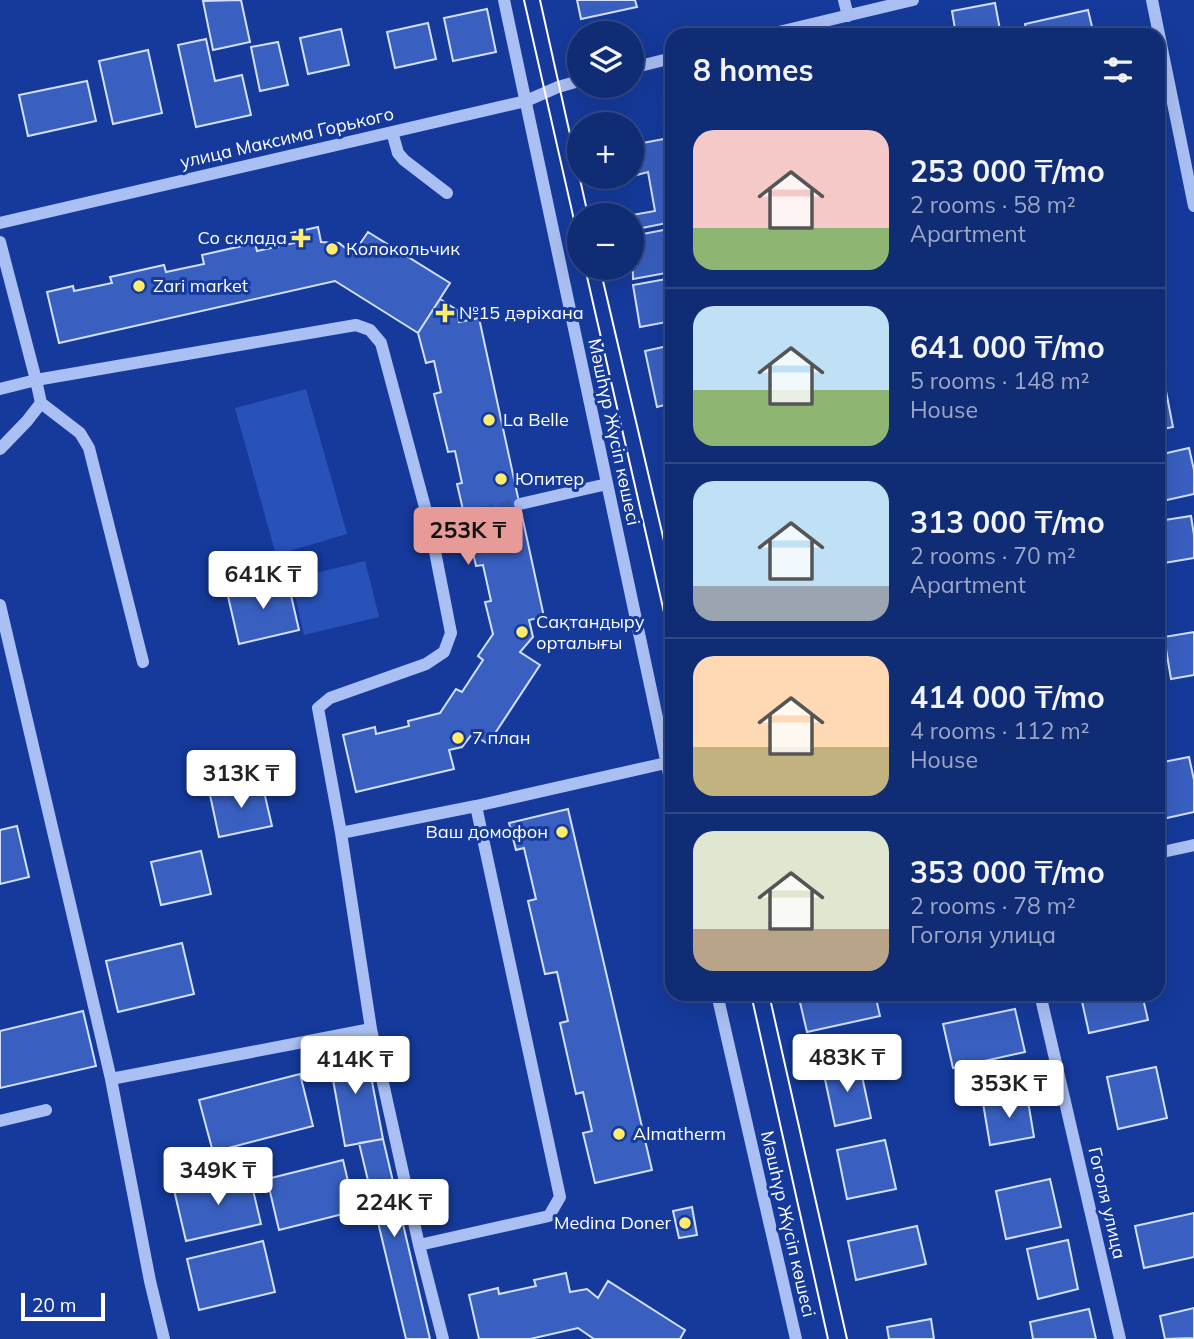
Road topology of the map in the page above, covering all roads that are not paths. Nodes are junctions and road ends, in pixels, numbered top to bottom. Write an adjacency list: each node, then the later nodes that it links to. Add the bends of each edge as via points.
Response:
1 (504, 0): 12 (street, Мәшһүр Жүсіп көшесі)
2 (844, 0): 5 (street)
3 (913, 0): 5 (street)
4 (1152, 0): 7 (street)
5 (848, 16): 6 (street)
6 (796, 28)
7 (1158, 28)
8 (665, 60): 10 (street)
9 (1165, 64): 15 (street)
10 (644, 65)
11 (567, 84): 12 (street, улица Максима Горького)
12 (526, 101): 13 (street, улица Максима Горького); 22 (street, Мәшһүр Жүсіп көшесі)
13 (392, 132): 14 (street, via 404,160); 16 (street, улица Максима Горького)
14 (447, 193)
15 (1194, 206)
16 (0, 223)
17 (0, 242): 18 (street)
18 (36, 380): 19 (street); 20 (street); 25 (street, via 356,325 370,330 381,343)
19 (0, 389)
20 (41, 402): 21 (street); 27 (street, via 80,433 89,448)
21 (0, 449)
22 (607, 484): 23 (street); 28 (street, Мәшһүр Жүсіп көшесі)
23 (520, 504)
24 (464, 517): 25 (street)
25 (430, 526): 31 (street, via 451,633 444,652 426,664 330,698 318,708)
26 (0, 605): 37 (street)
27 (143, 662)
28 (665, 757)
29 (665, 762): 30 (street)
30 (476, 806): 31 (street); 40 (street, via 560,1197 549,1216)
31 (341, 833): 36 (street)
32 (1194, 845): 33 (street)
33 (1165, 851)
34 (719, 1001): 43 (street, Мәшһүр Жүсіп көшесі)
35 (1042, 1001): 44 (street, Гоголя улица)
36 (371, 1029): 37 (street); 40 (street)
37 (111, 1079): 41 (street)
38 (46, 1110): 39 (street)
39 (0, 1121)
40 (419, 1245): 42 (street)
41 (164, 1339)
42 (443, 1339)
43 (796, 1339)
44 (1121, 1339)

